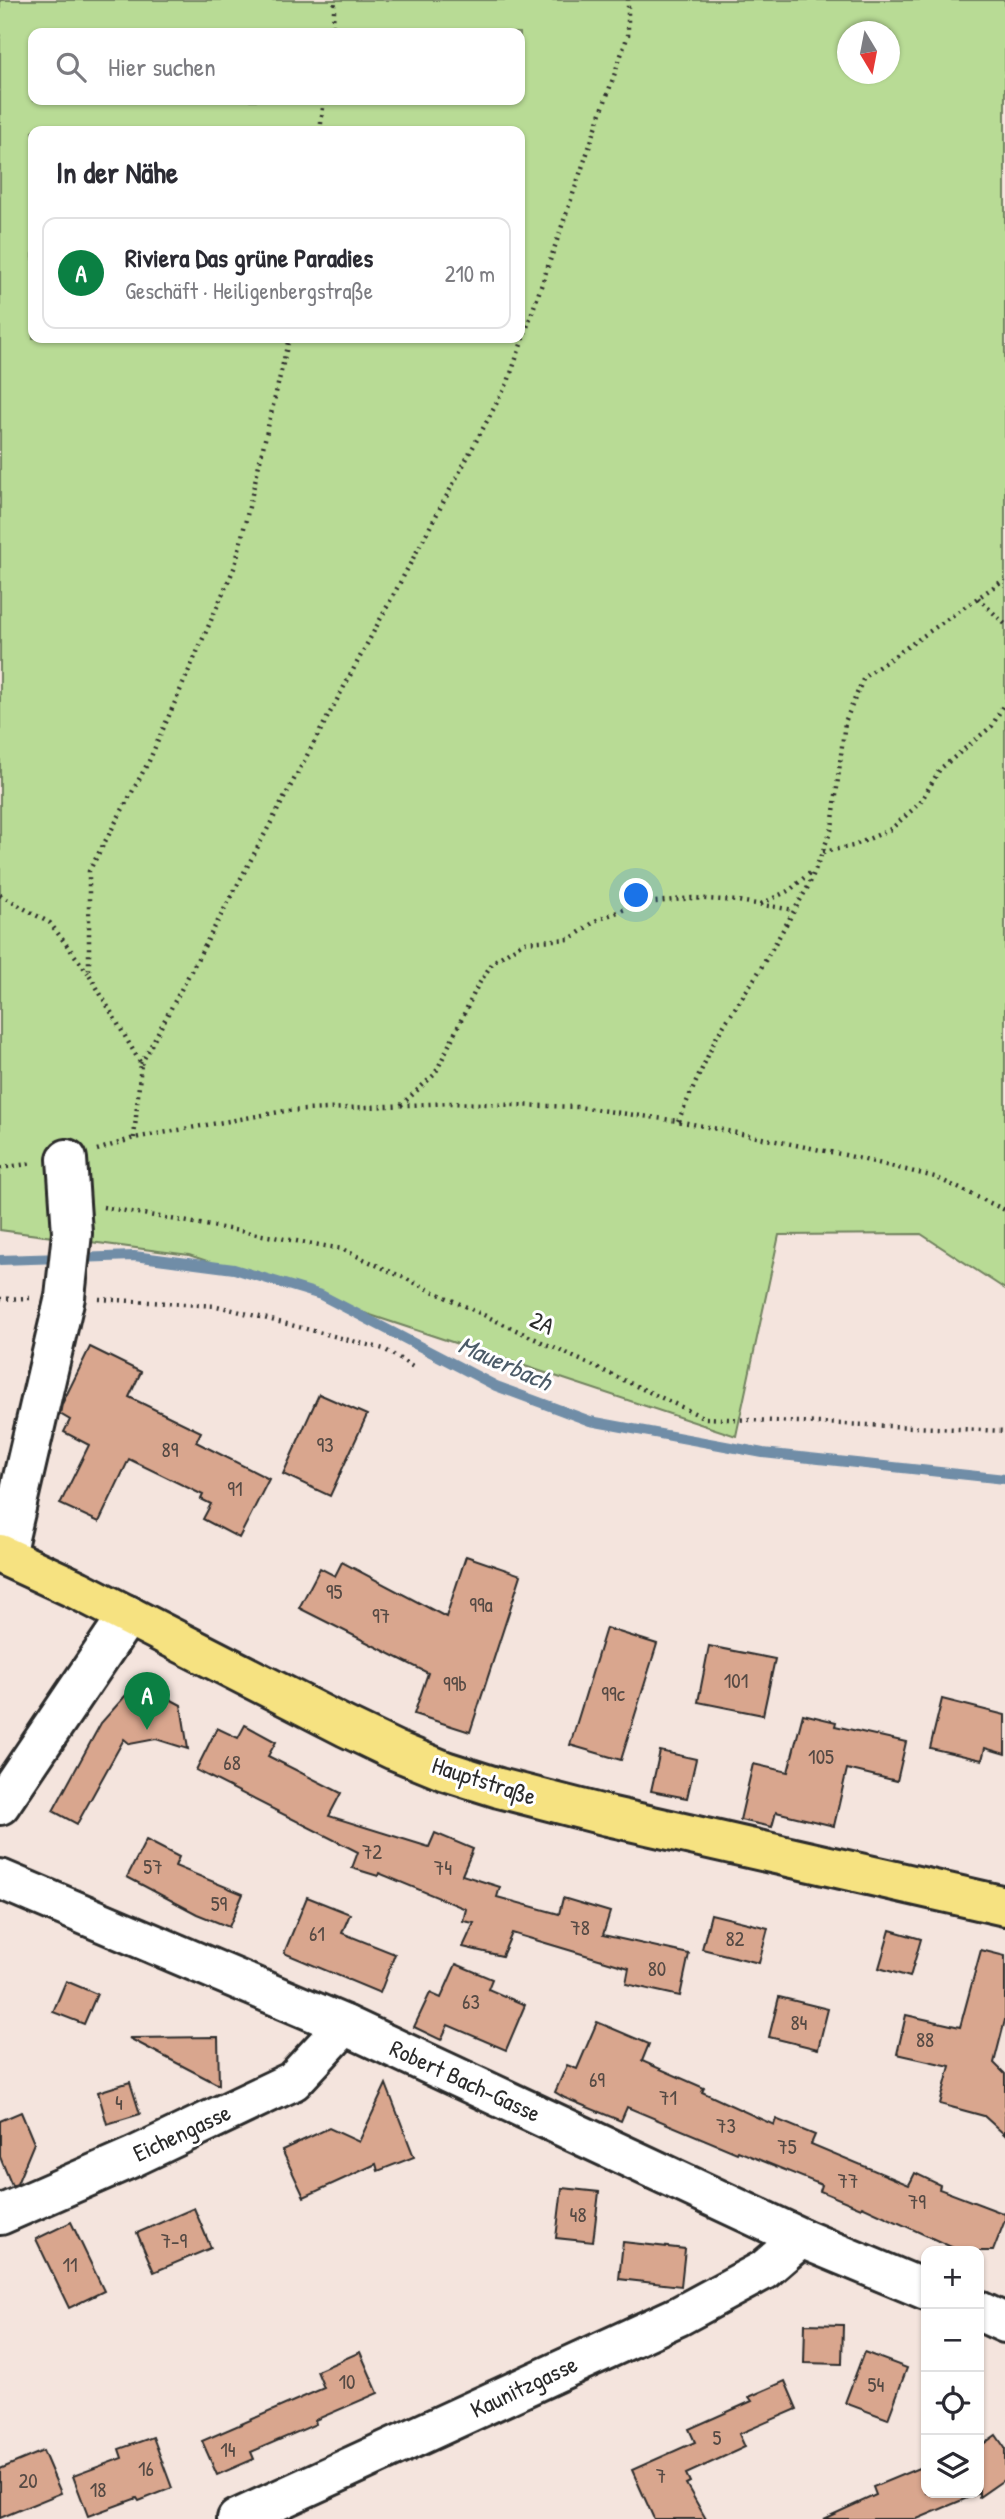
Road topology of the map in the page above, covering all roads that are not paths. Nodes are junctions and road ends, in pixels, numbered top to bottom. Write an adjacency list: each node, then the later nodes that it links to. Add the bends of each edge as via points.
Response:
1 (67, 1159): 2 (street, via 71,1217 65,1297)
2 (2, 1555): 3 (main road, Hauptstraße)
3 (128, 1615): 4 (street); 6 (main road, Hauptstraße, via 358,1733 445,1771 608,1816)
4 (0, 1805)
5 (0, 1879): 7 (street, Robert Bach-Gasse)
6 (1005, 1906)
7 (345, 2025): 8 (street, Eichengasse, via 293,2081); 9 (street, Robert Bach-Gasse)
8 (0, 2215)
9 (801, 2238): 10 (street, Robert Bach-Gasse); 13 (street, Kaunitzgasse, via 764,2270 679,2316)
10 (921, 2288)
11 (984, 2313): 12 (street)
12 (1005, 2323)
13 (237, 2519)

